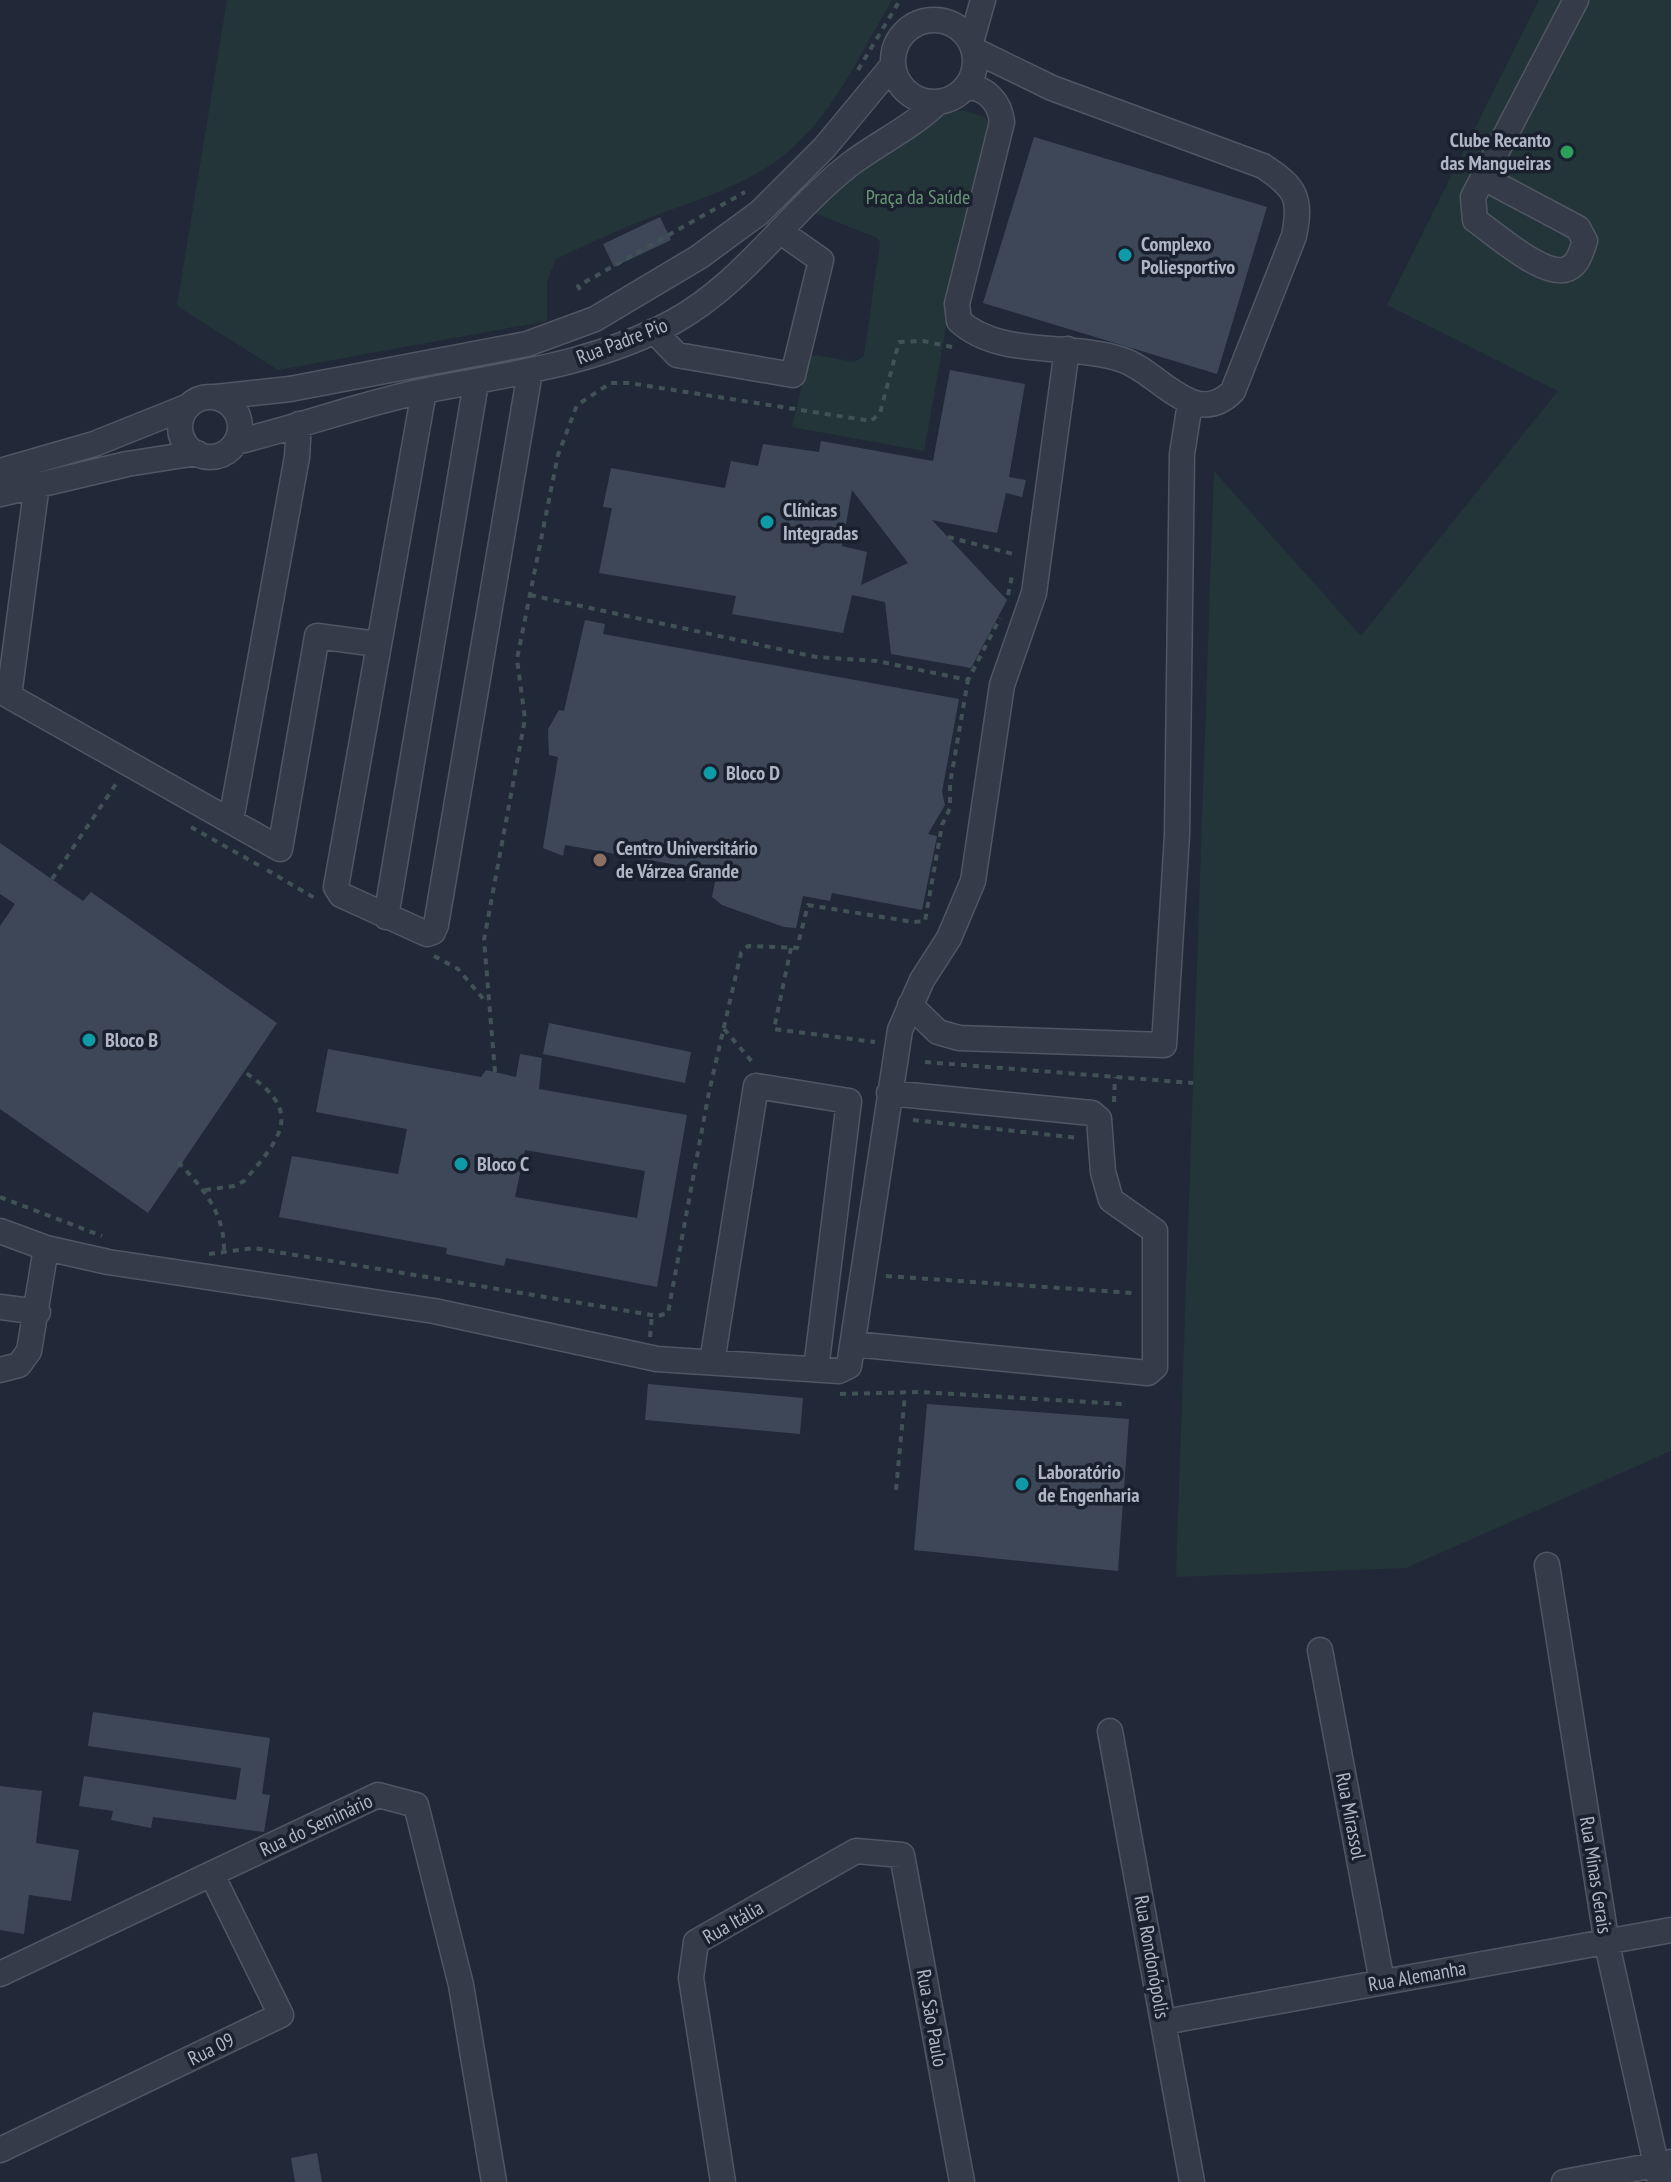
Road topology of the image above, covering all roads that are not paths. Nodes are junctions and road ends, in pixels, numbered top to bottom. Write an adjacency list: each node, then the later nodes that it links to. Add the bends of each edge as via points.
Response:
1 (925, 0): 4 (street)
2 (983, 0): 5 (street)
3 (1576, 0): 9 (street)
4 (911, 27): 5 (street, via 927,20 944,21 960,29); 6 (street, via 899,40)
5 (972, 46): 7 (street, via 976,63); 17 (street, via 1052,88 1252,162 1287,182 1296,197 1294,236 1233,391 1218,403)
6 (893, 65): 8 (street, via 913,97); 16 (street, Rua Padre Pio, via 825,147 759,213 699,257 595,319 527,344 290,389)
7 (966, 88): 8 (street); 12 (street, via 980,88 990,96 1002,122 957,304 959,321 971,332 1013,344)
8 (938, 102): 10 (street, Rua Padre Pio, via 916,124 848,166)
9 (1484, 178): 9 (street, via 1578,228 1585,241 1577,262 1564,270 1541,267 1475,220 1473,197)
10 (781, 232): 11 (street, Rua Padre Pio, via 709,299); 11 (street, via 821,260 793,375 677,355)
11 (654, 331): 13 (street, Rua Padre Pio)
12 (1067, 349): 17 (street, via 1126,361); 28 (street, via 1034,593 1002,685 973,881 949,938)
13 (530, 372): 14 (street, Rua Padre Pio); 27 (street, via 436,925 427,934)
14 (476, 383): 15 (street, Rua Padre Pio); 27 (street)
15 (424, 391): 19 (street, Rua Padre Pio); 25 (street)
16 (216, 397): 18 (street); 20 (street, via 238,414)
17 (1190, 403): 28 (street, via 1182,454 1177,835 1164,1045 959,1038 938,1032)
18 (189, 406): 21 (street, via 181,432); 22 (street, via 94,444)
19 (299, 424): 20 (street, Rua Padre Pio); 26 (street)
20 (236, 442): 21 (street, via 219,455)
21 (197, 453): 23 (street)
22 (0, 471)
23 (37, 484): 24 (street); 26 (street, via 9,696)
24 (0, 494)
25 (377, 644): 26 (street, via 317,636 280,849); 27 (street, via 336,887 341,895)
26 (231, 820)
27 (386, 917)
28 (910, 1005): 29 (street)
29 (889, 1093): 34 (street); 34 (street, via 1092,1113 1101,1126 1103,1172 1111,1200 1155,1231 1155,1367 1152,1373)
30 (0, 1231): 31 (street)
31 (46, 1248): 33 (street); 35 (street, via 434,1311 648,1357)
32 (0, 1307): 33 (street)
33 (38, 1312): 37 (street, via 25,1359)
34 (853, 1344): 36 (street, via 844,1370)
35 (712, 1362): 36 (street); 36 (street, via 756,1086 849,1101)
36 (816, 1369)
37 (0, 1370)
38 (1547, 1565): 44 (street, Rua Minas Gerais)
39 (1320, 1650): 46 (street, Rua Mirassol)
40 (1110, 1731): 47 (street, Rua Rondonópolis)
41 (902, 1855): 51 (street, Rua Itália, via 856,1851 696,1942 691,1978); 52 (street, Rua São Paulo)
42 (212, 1875): 45 (street, Rua do Seminário); 48 (street, Rua 09, via 281,2015); 50 (street, Rua do Seminário, via 378,1795 416,1805 461,1985)
43 (1671, 1930): 44 (street, Rua Alemanha)
44 (1607, 1944): 46 (street, Rua Alemanha); 49 (street, Rua Minas Gerais)
45 (0, 1974)
46 (1382, 1982): 47 (street, Rua Alemanha)
47 (1164, 2022): 53 (street, Rua Rondonópolis)
48 (0, 2150)
49 (1662, 2170): 54 (street)
50 (494, 2182)
51 (723, 2182)
52 (962, 2182)
53 (1192, 2182)
54 (1564, 2182)

